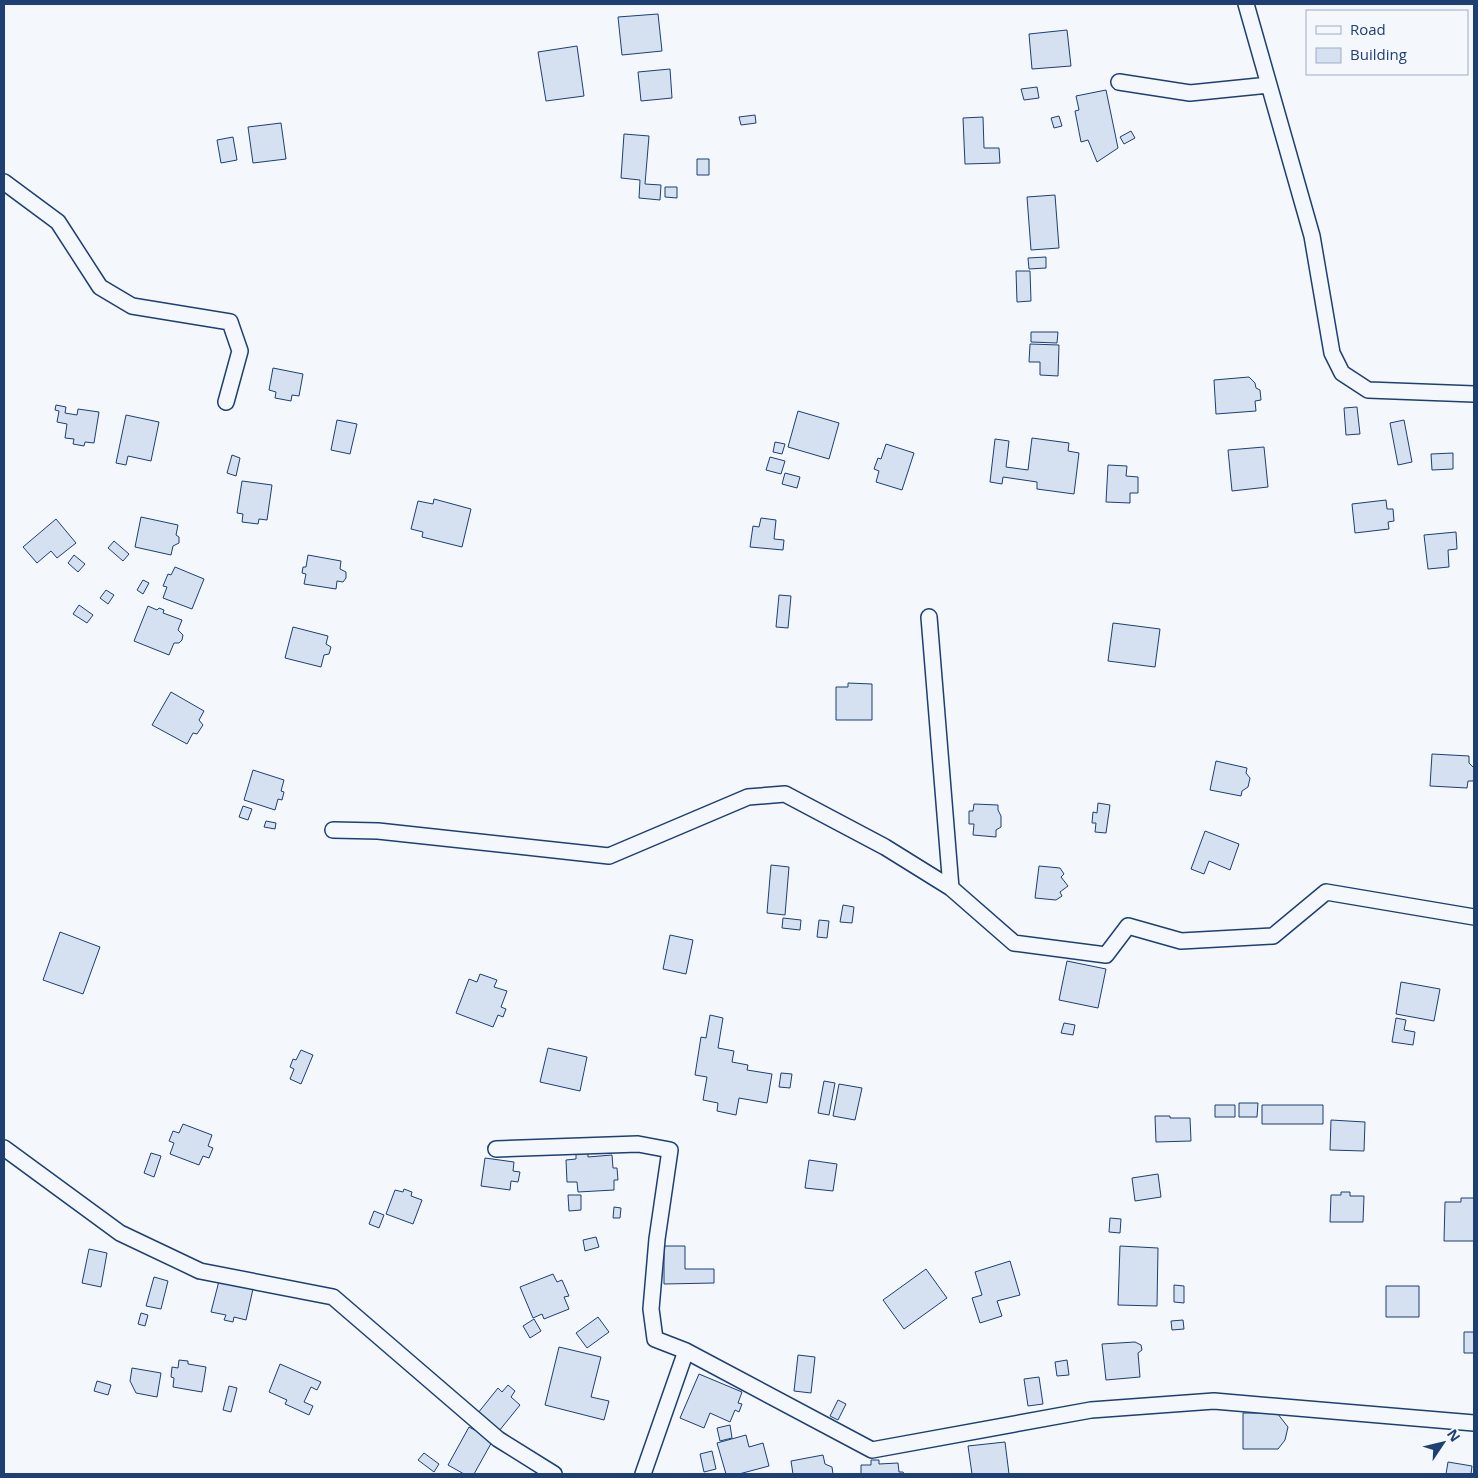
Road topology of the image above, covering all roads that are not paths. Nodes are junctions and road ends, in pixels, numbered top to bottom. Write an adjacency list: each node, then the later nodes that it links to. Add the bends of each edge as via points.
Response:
1 (1246, 4): 3 (street)
2 (1119, 82): 3 (street, via 1190,93)
3 (1269, 86): 5 (street, via 1312,236 1332,353 1342,373 1368,390)
4 (4, 182): 6 (street, via 58,222 100,287 132,306 230,322 240,351)
5 (1474, 394)
6 (226, 402)
7 (929, 616): 9 (street)
8 (334, 830): 9 (street, via 378,831 608,856 748,797 785,794 885,847)
9 (951, 888): 10 (street, via 1014,943 1106,955 1128,926 1181,941 1272,936 1326,892)
10 (1474, 917)
11 (4, 1148): 15 (street, via 120,1233 200,1271 333,1297 498,1439)
12 (496, 1149): 13 (street, via 638,1144 670,1150 657,1238 651,1310 655,1340)
13 (686, 1351): 14 (street, via 872,1450 1091,1410 1214,1401); 16 (street)
14 (1474, 1423)
15 (554, 1474)
16 (643, 1474)

